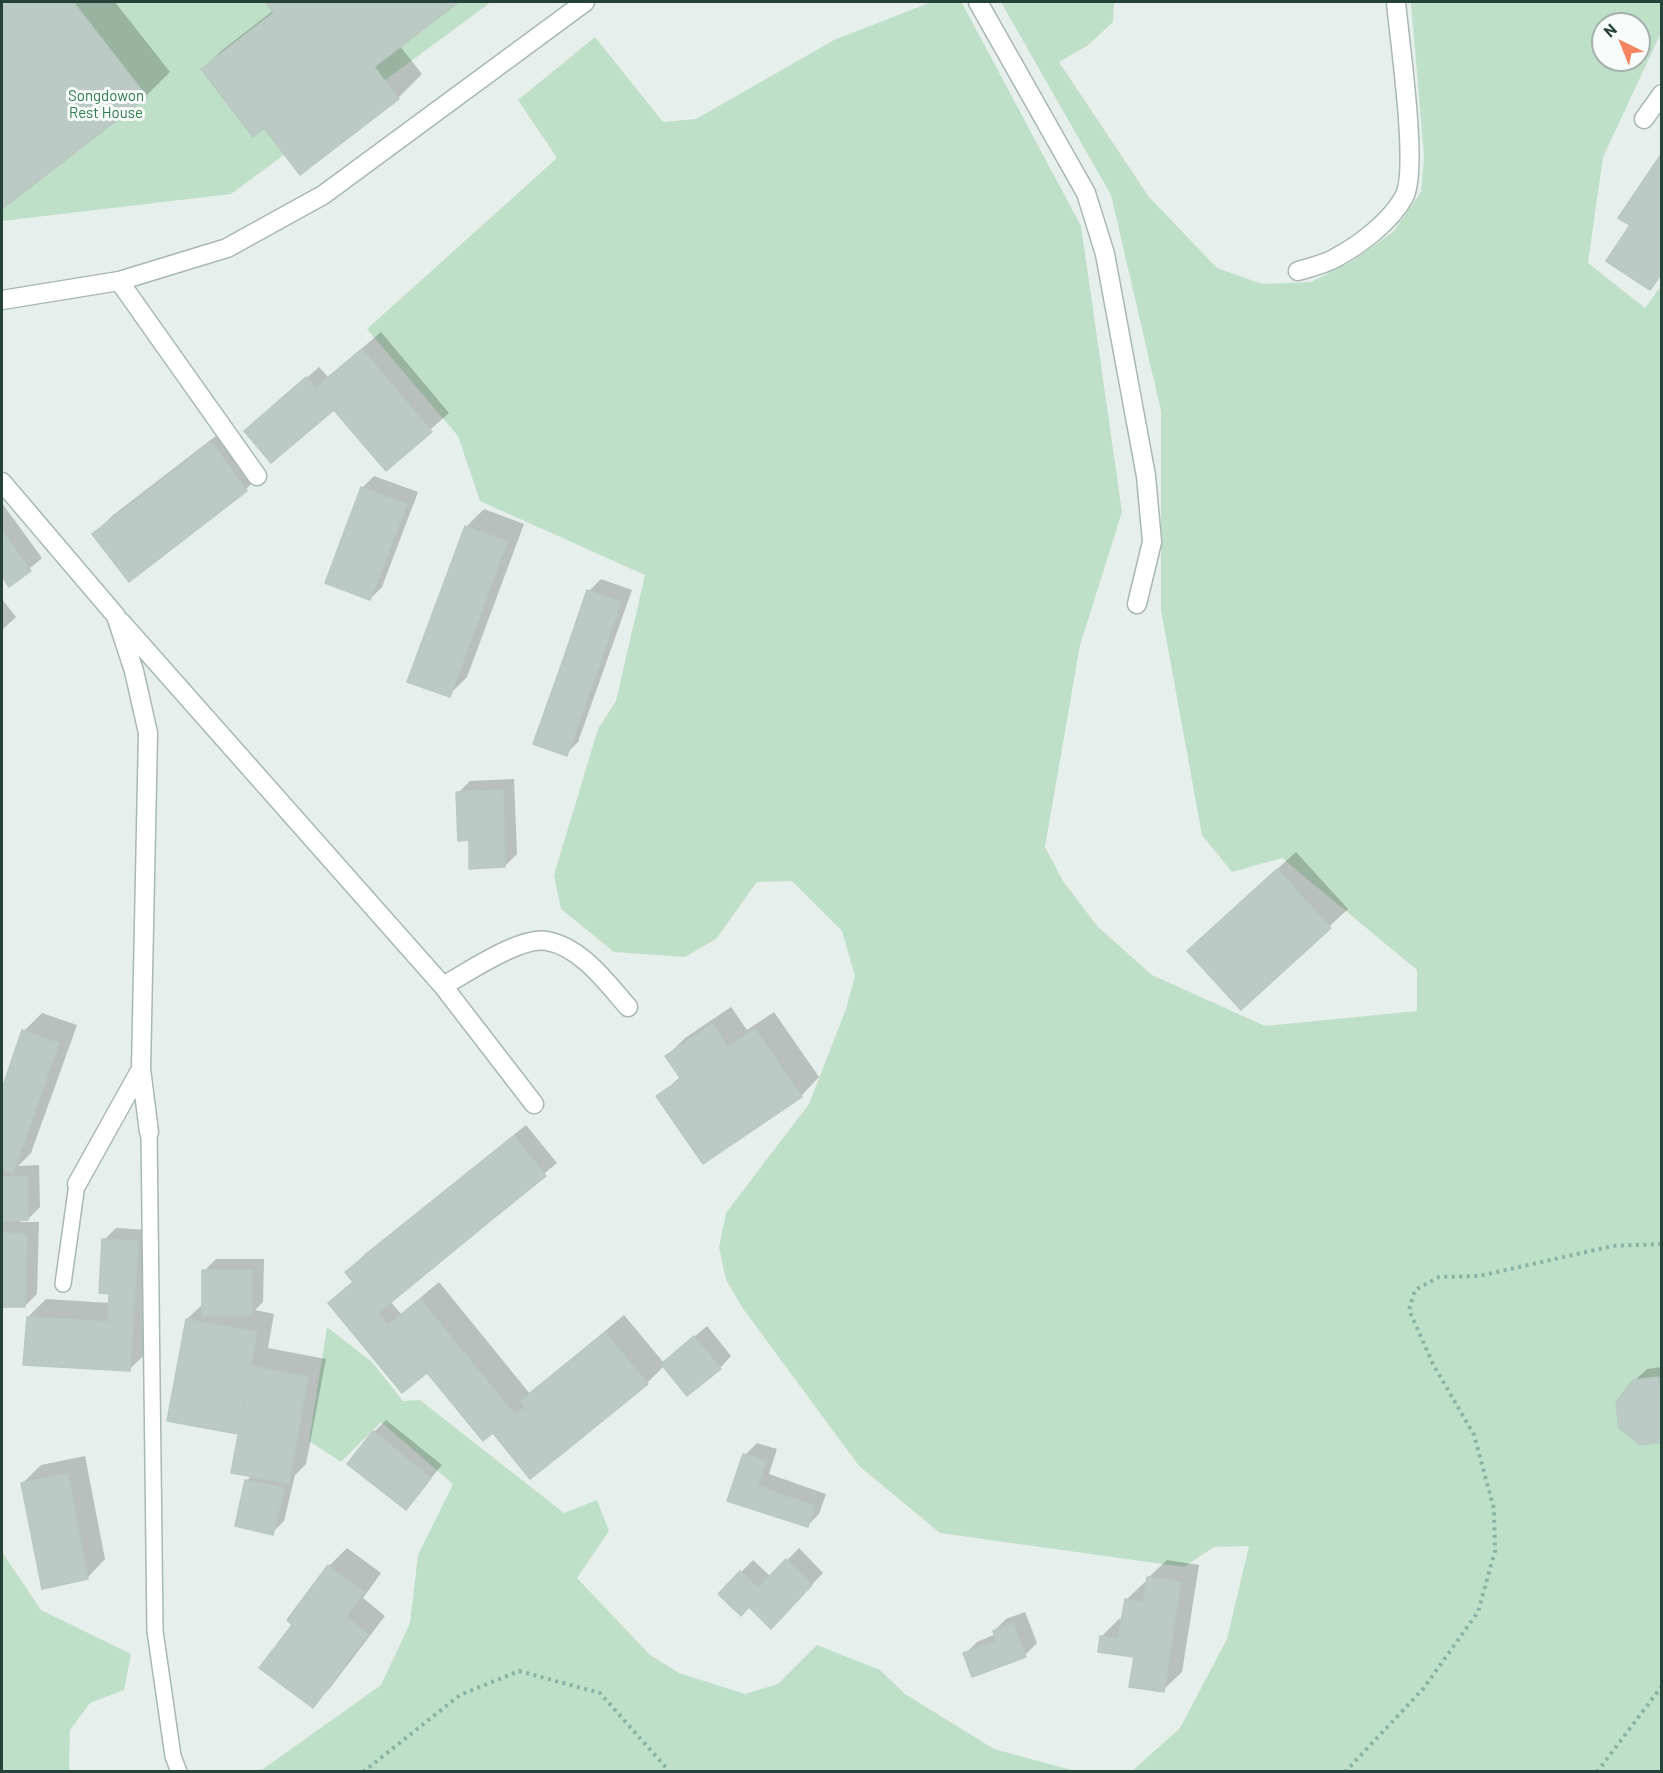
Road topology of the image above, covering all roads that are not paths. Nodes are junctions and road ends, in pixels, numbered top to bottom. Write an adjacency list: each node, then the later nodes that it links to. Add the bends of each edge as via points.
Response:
1 (585, 2): 7 (street, via 323,195 227,249)
2 (978, 2): 11 (street, via 1086,193 1105,254 1146,476 1152,542)
3 (1396, 2): 6 (street, via 1411,164 1406,195 1367,237 1336,258)
4 (1662, 94): 5 (street)
5 (1644, 119)
6 (1298, 270)
7 (119, 281): 8 (street); 9 (street)
8 (2, 300)
9 (257, 476)
10 (2, 482): 12 (street)
11 (1137, 604)
12 (116, 616): 13 (street); 15 (street, via 148,733)
13 (443, 986): 14 (street, via 513,947 546,941 573,951); 16 (street)
14 (628, 1007)
15 (141, 1069): 17 (street); 18 (street)
16 (534, 1104)
17 (148, 1132): 20 (lane, via 155,1631 173,1756)
18 (77, 1184): 19 (lane)
19 (63, 1284)
20 (179, 1772)

